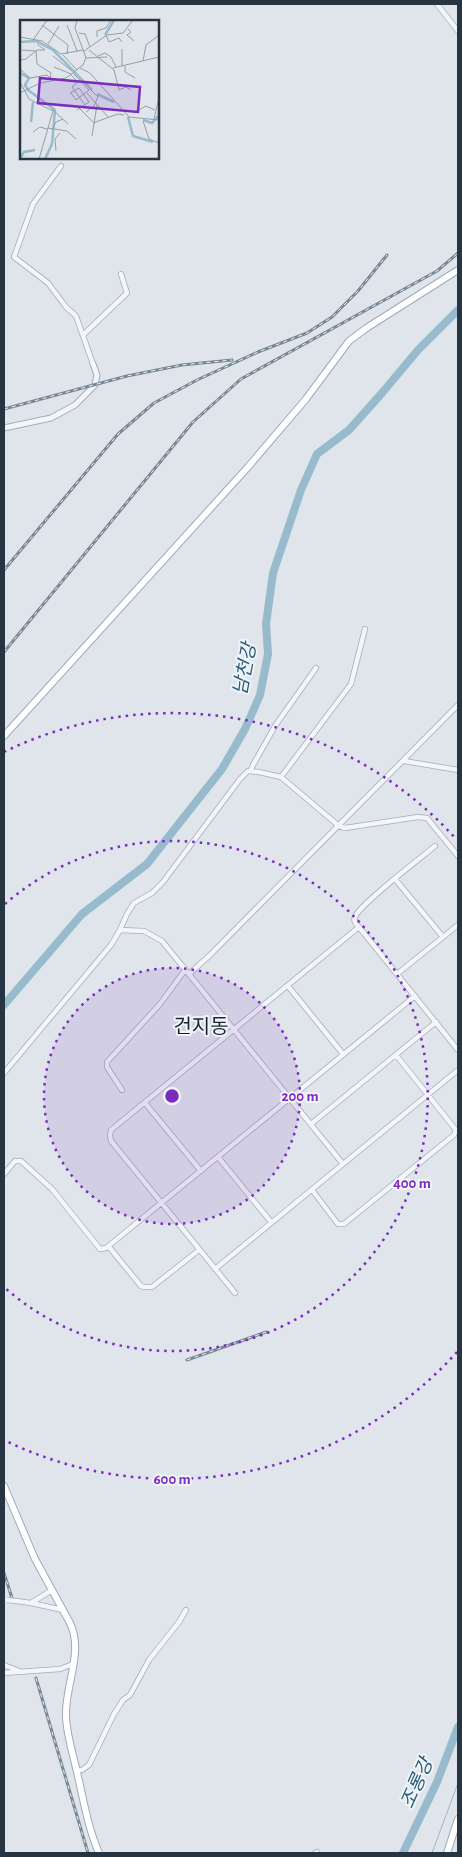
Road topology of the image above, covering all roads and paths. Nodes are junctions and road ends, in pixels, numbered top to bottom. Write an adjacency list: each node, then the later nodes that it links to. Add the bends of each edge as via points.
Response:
1 (437, 4): 2 (street)
2 (458, 31)
3 (61, 166): 6 (street, via 32,204 14,257 42,278 76,316)
4 (458, 270): 12 (main road, via 349,341 306,399 248,467)
5 (121, 274): 6 (street, via 127,292)
6 (83, 335): 7 (street)
7 (93, 364): 8 (street, via 97,375 95,385 75,404 51,418)
8 (4, 428)
9 (365, 629): 16 (street, via 351,684)
10 (316, 668): 14 (street, via 275,726)
11 (458, 706): 13 (street)
12 (4, 736)
13 (404, 761): 15 (street); 17 (street)
14 (252, 770): 16 (street); 23 (street, via 240,779 162,882 152,893 134,903)
15 (458, 770)
16 (282, 777): 17 (street)
17 (339, 826): 19 (street, via 345,828 427,818); 25 (street, via 209,956)
18 (435, 846): 20 (street)
19 (458, 856)
20 (395, 879): 22 (street, via 355,916); 24 (street)
21 (458, 925): 24 (street)
22 (359, 927): 26 (street); 27 (street)
23 (120, 930): 25 (street, via 151,934 162,941); 35 (street)
24 (443, 937): 26 (street)
25 (187, 972): 30 (street); 36 (street, via 107,1062 106,1067)
26 (397, 974): 28 (street)
27 (288, 986): 30 (street); 32 (street)
28 (415, 996): 29 (street); 32 (street)
29 (436, 1022): 31 (street); 33 (street)
30 (235, 1030): 38 (street); 39 (street)
31 (458, 1050)
32 (343, 1054): 38 (street)
33 (396, 1055): 37 (street); 40 (street)
34 (458, 1070): 37 (street)
35 (4, 1073)
36 (122, 1090)
37 (428, 1095): 42 (street); 45 (street, via 456,1130 405,1176 344,1224 338,1224)
38 (289, 1098): 40 (street); 41 (street)
39 (146, 1103): 43 (street); 46 (street, via 111,1130 110,1138)
40 (311, 1124): 42 (street)
41 (218, 1157): 43 (street); 47 (street)
42 (343, 1164): 45 (street)
43 (200, 1171): 46 (street)
44 (4, 1174): 48 (street, via 15,1161 21,1161 52,1190 100,1249)
45 (312, 1190): 47 (street)
46 (162, 1203): 48 (street); 49 (street)
47 (271, 1222): 50 (street)
48 (109, 1247): 49 (street, via 141,1286 148,1288)
49 (199, 1250): 50 (street)
50 (215, 1269): 51 (street)
51 (235, 1293)
52 (4, 1486): 53 (main road)
53 (52, 1590): 55 (street); 56 (main road)
54 (6, 1600): 55 (street, bridge)
55 (31, 1603): 56 (street)
56 (62, 1610): 58 (main road, via 74,1635)
57 (186, 1610): 62 (street, via 114,1714 93,1760 86,1768)
58 (73, 1664): 60 (street, via 60,1669); 62 (main road, via 66,1717)
59 (4, 1665): 60 (street)
60 (22, 1672): 61 (street)
61 (4, 1673)
62 (77, 1770): 64 (main road)
63 (458, 1818): 65 (main road)
64 (99, 1853)
65 (447, 1853)

